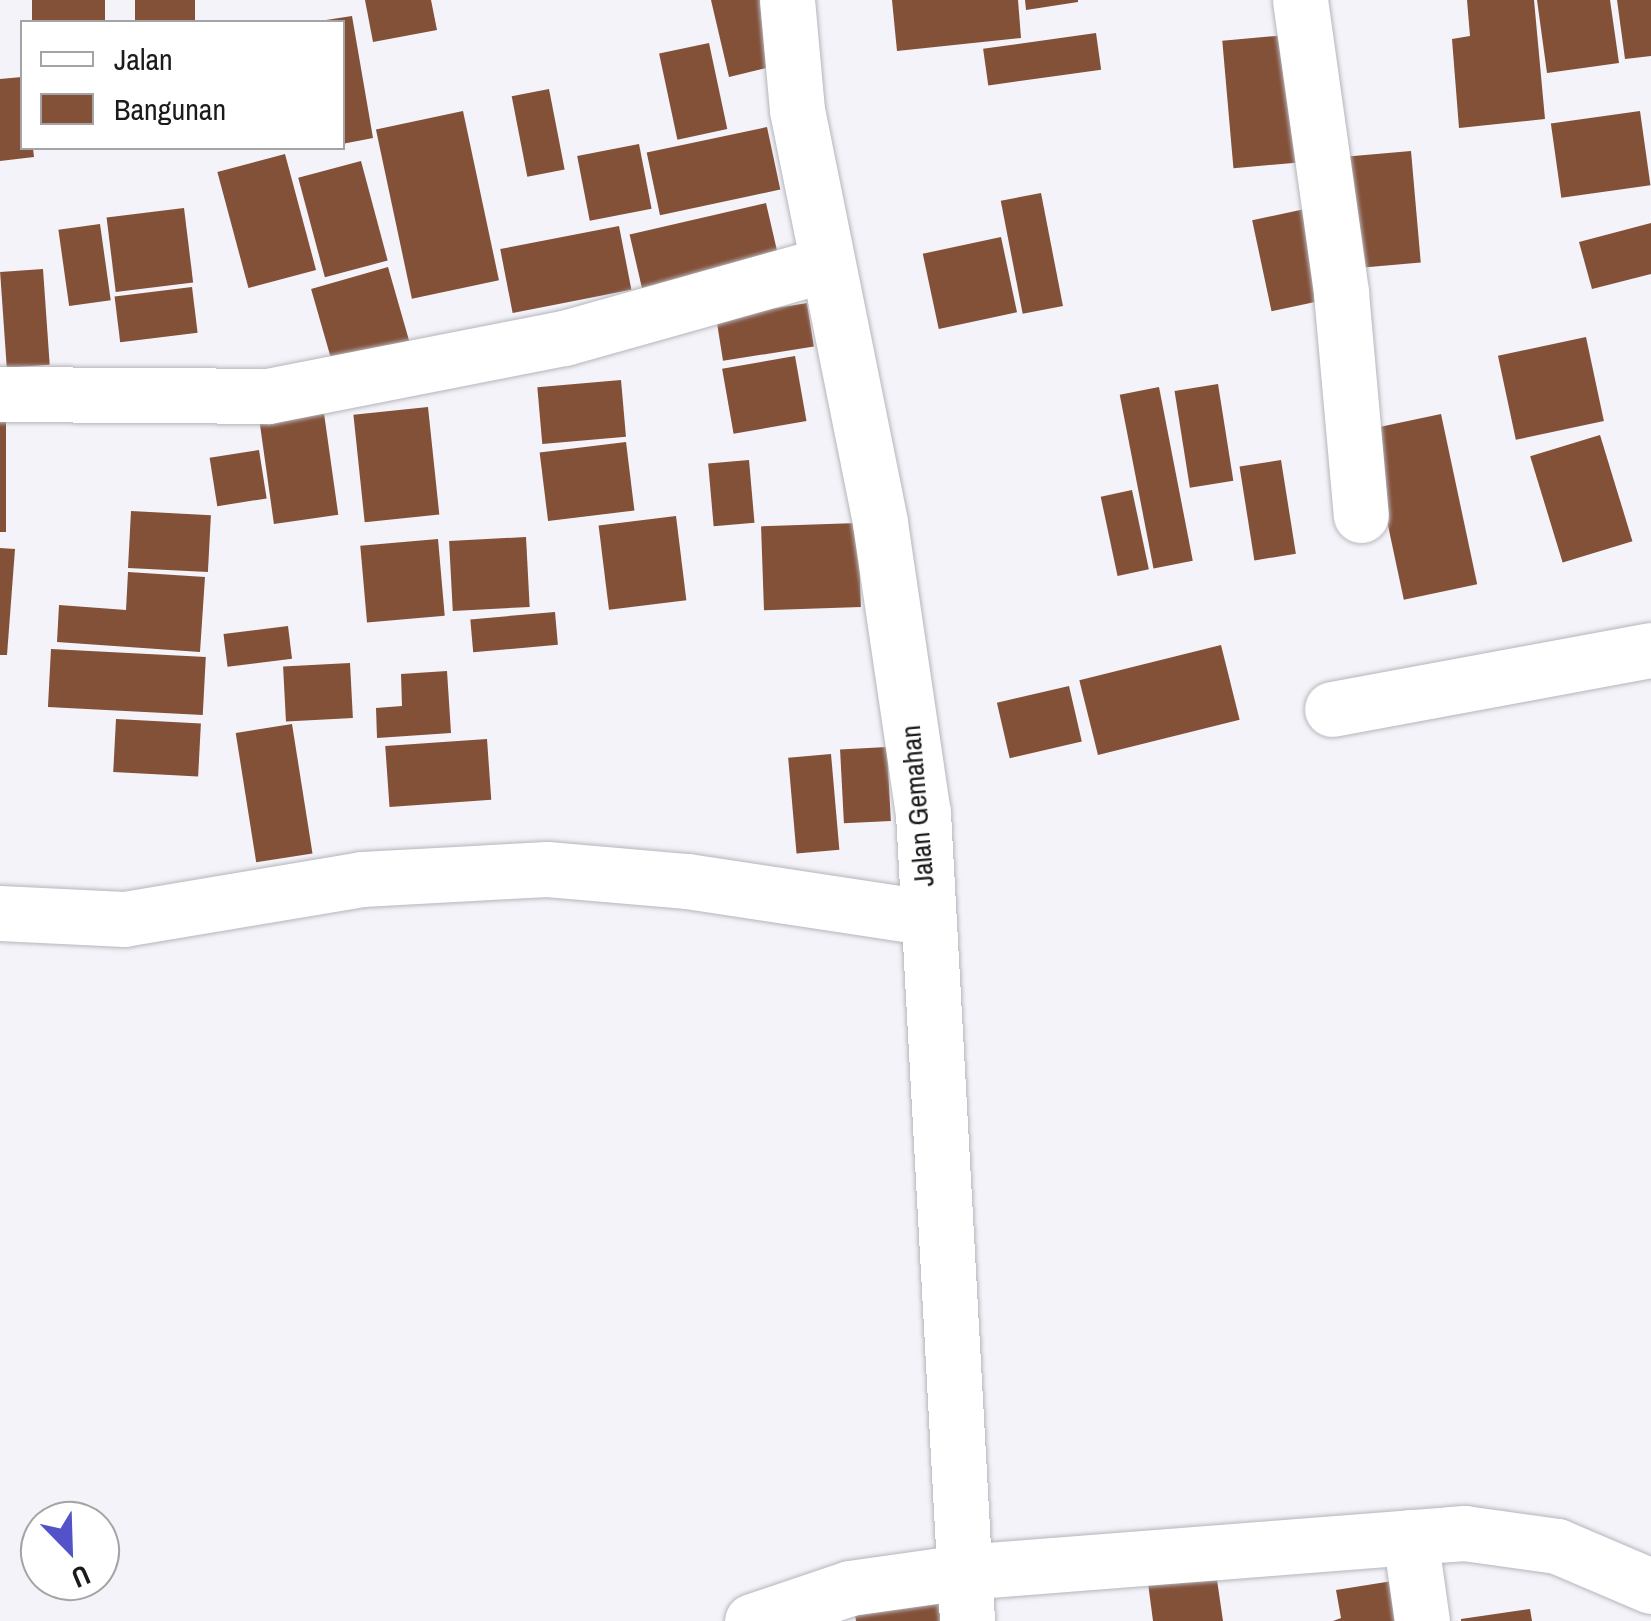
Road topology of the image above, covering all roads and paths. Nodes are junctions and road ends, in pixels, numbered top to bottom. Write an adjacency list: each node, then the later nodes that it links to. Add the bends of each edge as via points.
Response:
1 (787, 0): 3 (street, Jalan Gemahan, via 796,110)
2 (1300, 0): 5 (street, via 1341,293)
3 (827, 264): 4 (street, via 564,338 268,396); 9 (street, Jalan Gemahan, via 880,523 923,813)
4 (0, 394)
5 (1361, 515)
6 (1651, 650): 7 (street)
7 (1332, 709)
8 (0, 913): 9 (street, via 124,919 362,879 548,869)
9 (926, 917): 12 (street, Jalan Gemahan, via 954,1312)
10 (1410, 1536): 11 (street, via 1516,1537 1557,1546); 12 (street); 14 (street)
11 (1651, 1586)
12 (965, 1596): 13 (street, via 850,1588)
13 (752, 1621)
14 (1422, 1621)

